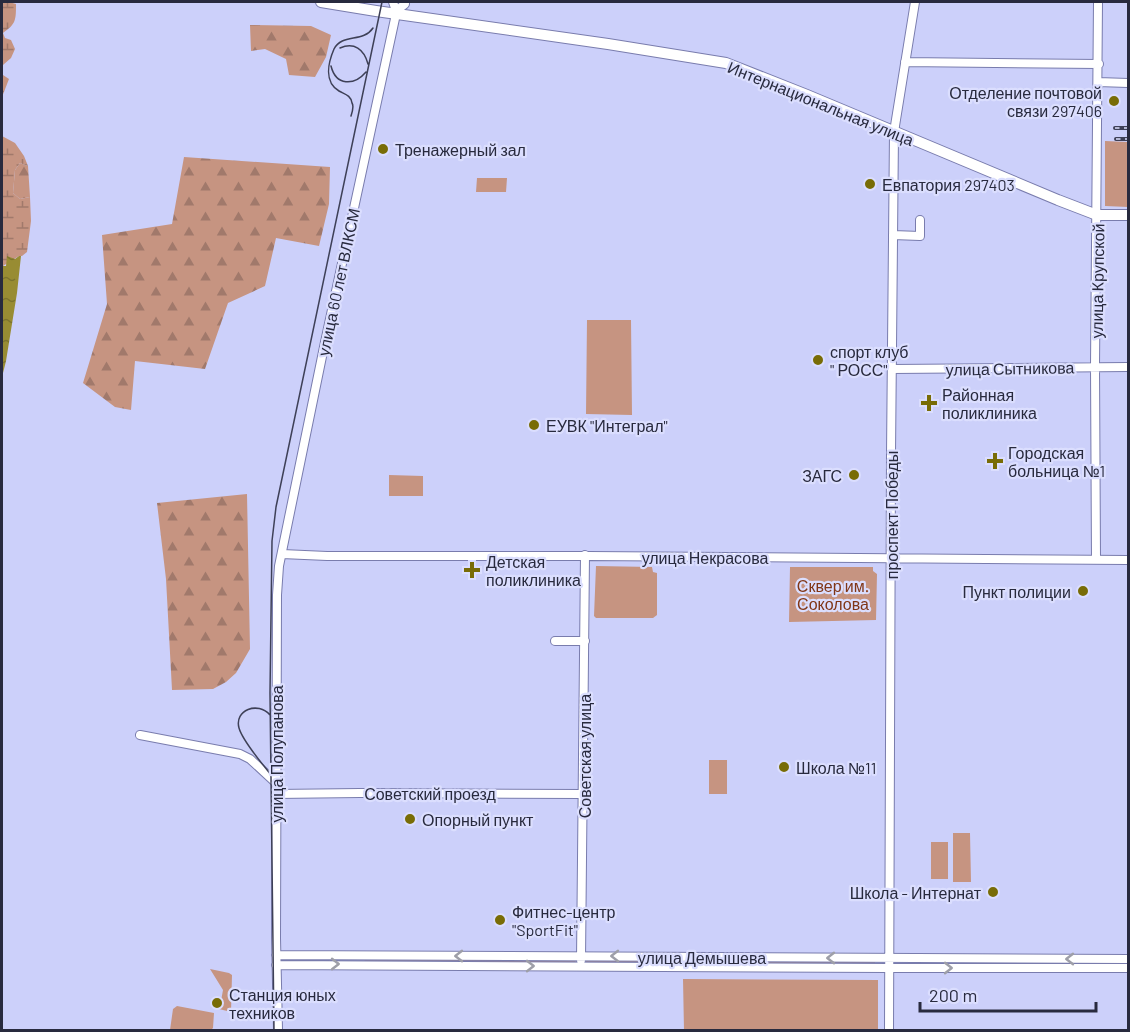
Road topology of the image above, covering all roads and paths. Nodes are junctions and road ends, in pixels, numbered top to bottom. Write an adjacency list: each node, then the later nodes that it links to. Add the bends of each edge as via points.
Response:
1 (321, 2): 6 (main road, Интернациональная улица)
2 (393, 2): 6 (street)
3 (405, 2): 6 (street)
4 (915, 2): 7 (street, проспект Победы)
5 (1098, 2): 8 (street, улица Крупской)
6 (396, 13): 11 (main road, Интернациональная улица, via 726,63); 19 (street, улица 60 лет ВЛКСМ)
7 (904, 62): 8 (street); 11 (street, проспект Победы)
8 (1098, 64): 9 (street, улица Крупской)
9 (1098, 82): 10 (street); 12 (street, улица Крупской)
10 (1128, 83)
11 (894, 132): 12 (main road, Интернациональная улица); 15 (street, проспект Победы)
12 (1097, 215): 13 (main road, Интернациональная улица); 16 (street, улица Крупской)
13 (1128, 215)
14 (920, 220): 15 (street, via 920,236)
15 (893, 236): 18 (street, проспект Победы)
16 (1095, 367): 17 (street, улица Сытникова); 18 (street, улица Сытникова); 22 (street, улица Крупской)
17 (1128, 368)
18 (892, 369): 21 (street, проспект Победы)
19 (282, 554): 20 (street, улица Некрасова); 27 (street, улица Полупанова, via 277,595)
20 (585, 555): 21 (street, улица Некрасова); 25 (street, Советская улица)
21 (891, 557): 22 (street, улица Некрасова); 31 (street, проспект Победы)
22 (1096, 560): 23 (street, улица Некрасова)
23 (1128, 560)
24 (555, 641): 25 (street)
25 (585, 641): 29 (street, Советская улица)
26 (140, 735): 27 (street, via 240,754)
27 (275, 782): 28 (street, улица Полупанова)
28 (276, 794): 29 (street, Советский проезд); 33 (street, улица Полупанова)
29 (584, 794): 30 (street, Советская улица)
30 (581, 956): 31 (street, улица Демышева, one-way to 30); 34 (street, улица Демышева, one-way to 34); 35 (street, Советская улица)
31 (890, 958): 32 (street, улица Демышева, one-way to 31); 36 (street, проспект Победы)
32 (1128, 959)
33 (276, 960): 34 (street, улица Демышева); 38 (street, улица Полупанова)
34 (359, 960): 35 (street, улица Демышева, one-way to 35)
35 (582, 966): 36 (street, улица Демышева)
36 (890, 968): 37 (street, улица Демышева, one-way to 37); 39 (street, проспект Победы)
37 (1128, 968)
38 (278, 1030)
39 (889, 1030)

